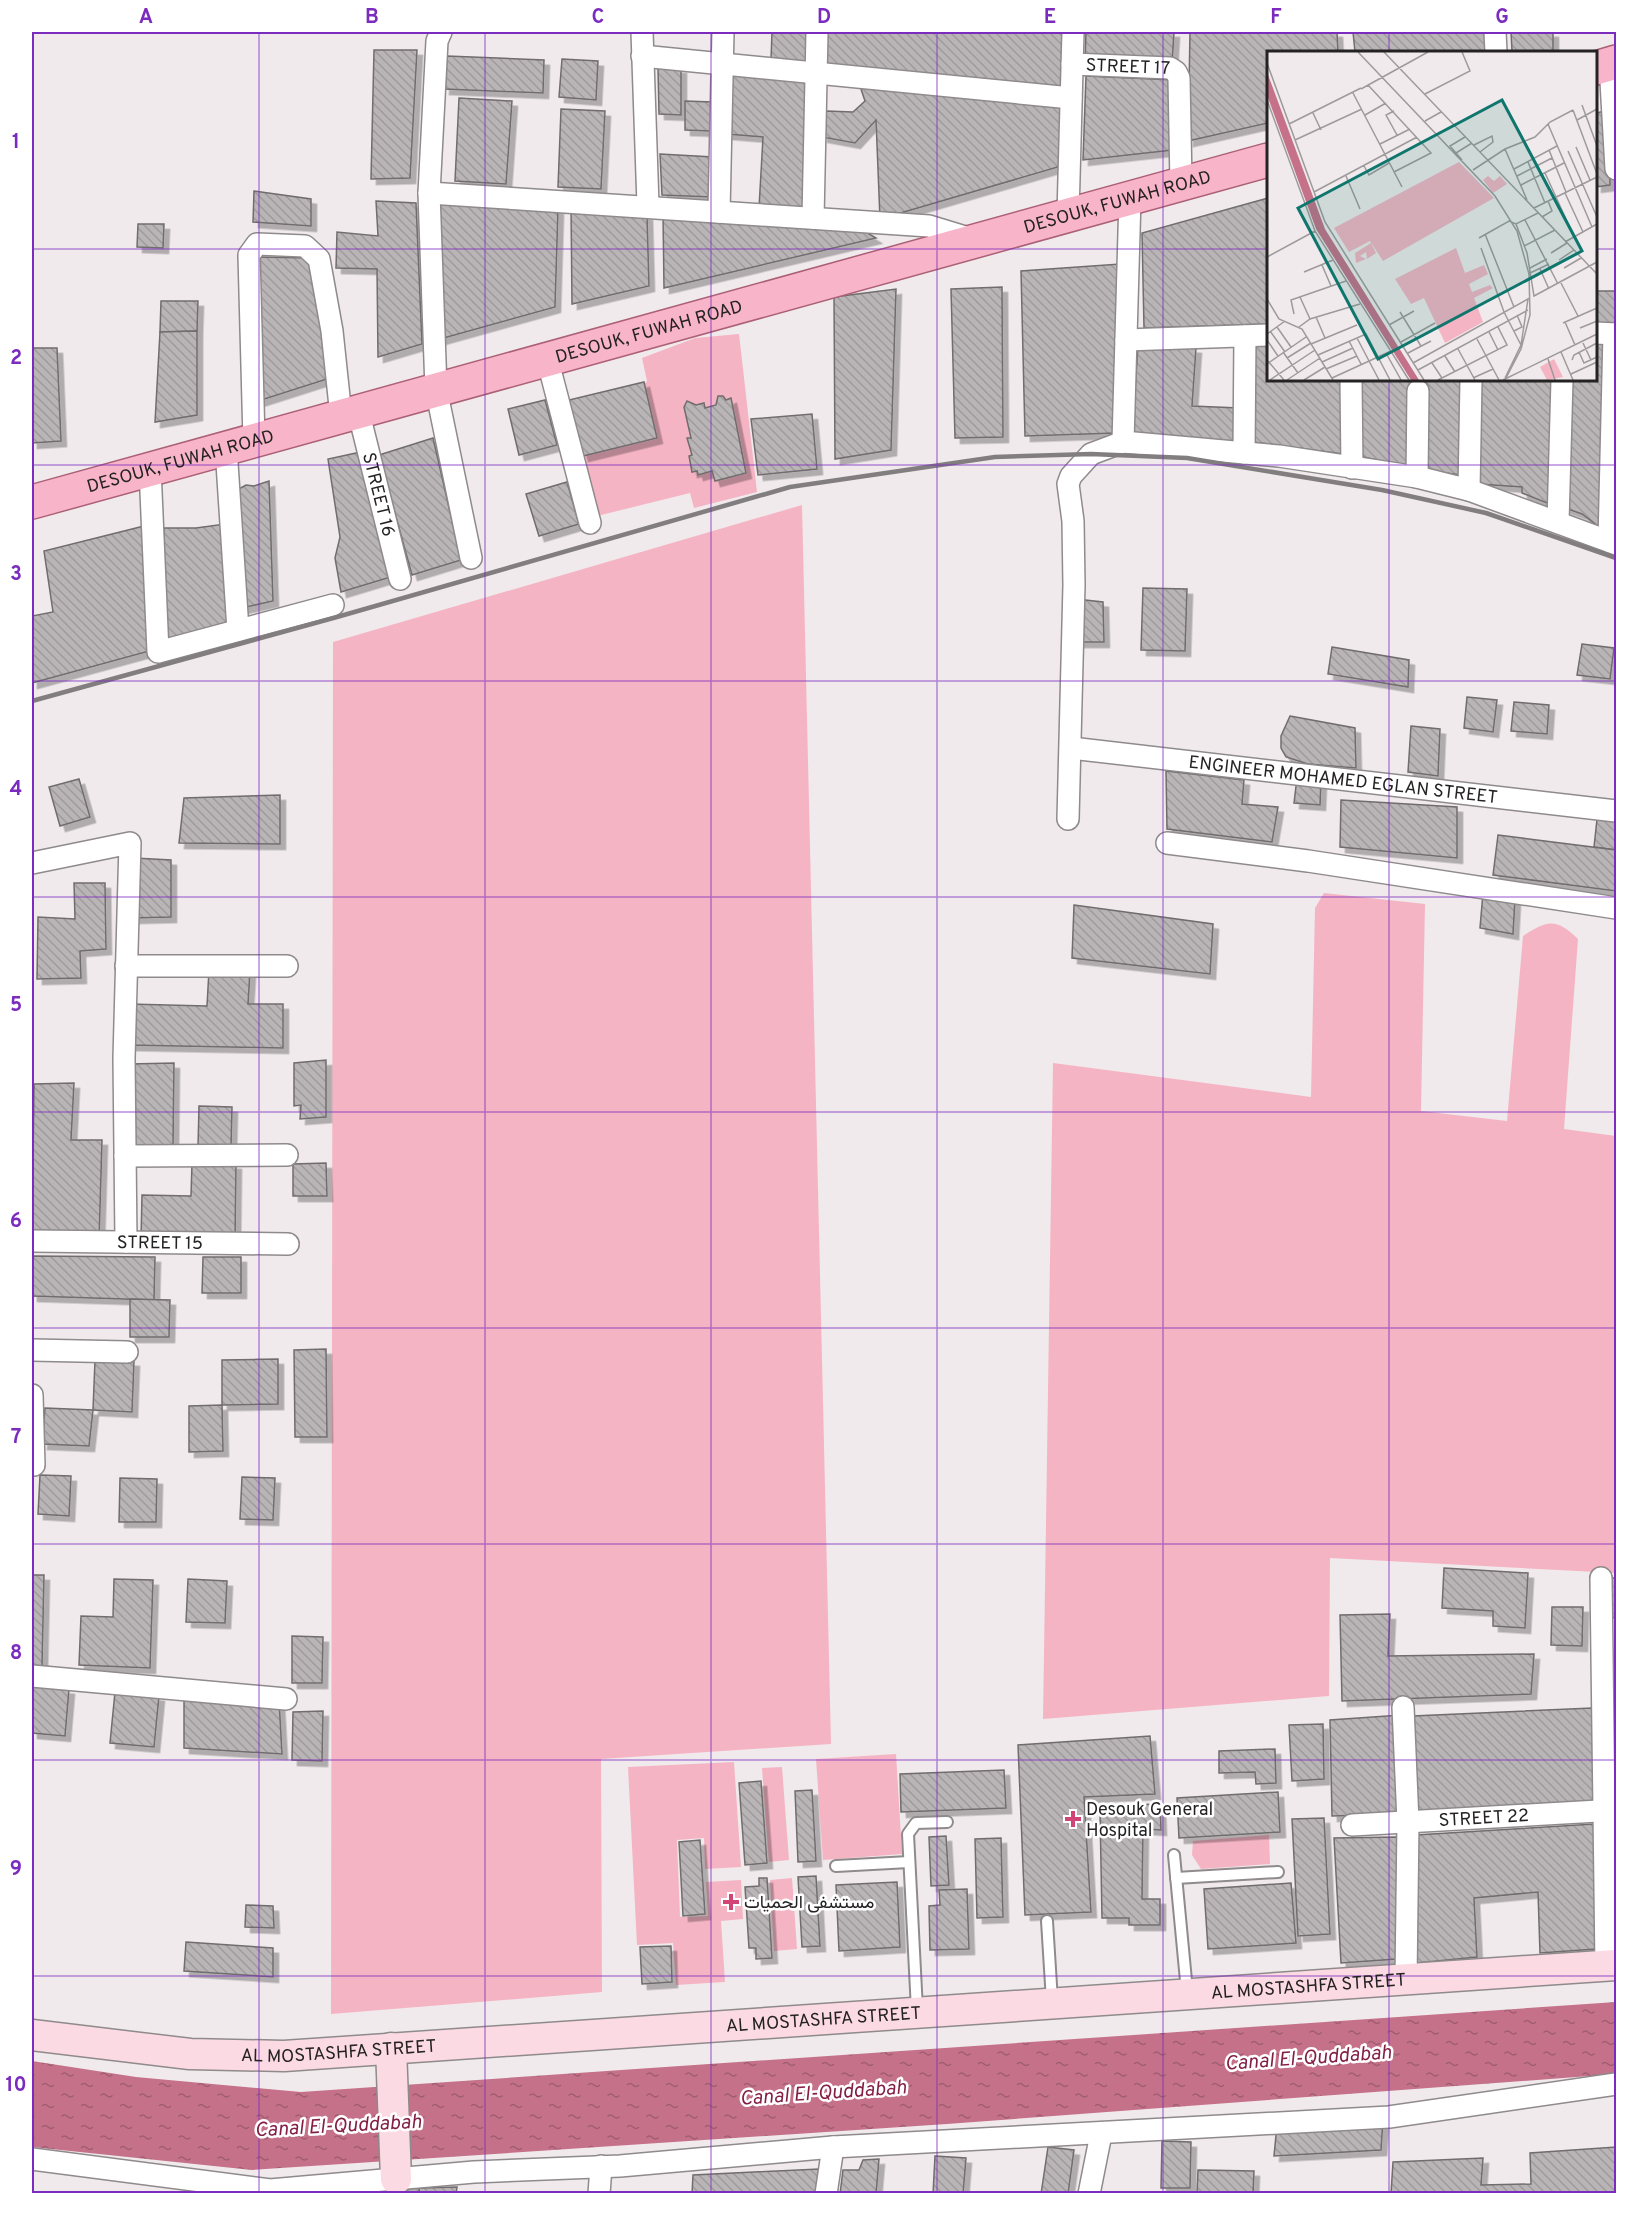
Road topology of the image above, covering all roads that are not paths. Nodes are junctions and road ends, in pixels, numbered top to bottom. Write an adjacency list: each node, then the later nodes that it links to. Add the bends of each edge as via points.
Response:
1 (441, 32): 17 (street, via 437,41)
2 (642, 32): 8 (street)
3 (723, 32): 10 (street)
4 (817, 32): 12 (street)
5 (1073, 32): 9 (street)
6 (1495, 32): 7 (street)
7 (1496, 51)
8 (642, 56): 10 (street); 19 (street)
9 (1072, 64): 13 (street); 16 (street, STREET 17, via 1170,68 1176,72)
10 (722, 65): 12 (street); 20 (street)
11 (1608, 65): 15 (street)
12 (816, 74): 13 (street); 22 (street)
13 (1071, 98): 21 (street)
14 (1267, 161): 16 (main road, DESOUK, FUWAH ROAD)
15 (1617, 169)
16 (1181, 184): 18 (main road, DESOUK, FUWAH ROAD)
17 (429, 193): 19 (street); 32 (street)
18 (1130, 198): 21 (main road, DESOUK, FUWAH ROAD); 27 (street)
19 (648, 205): 20 (street)
20 (719, 212): 22 (street)
21 (1068, 214): 23 (main road, DESOUK, FUWAH ROAD)
22 (813, 218): 23 (street, via 929,226)
23 (975, 240): 28 (main road, DESOUK, FUWAH ROAD)
24 (1609, 333): 35 (street)
25 (1267, 335): 26 (street)
26 (1245, 336): 27 (street); 38 (street)
27 (1126, 340): 36 (street)
28 (547, 358): 32 (main road, DESOUK, FUWAH ROAD); 45 (street)
29 (1351, 381): 39 (street)
30 (1471, 381): 42 (street)
31 (1562, 381): 44 (street)
32 (436, 389): 34 (main road, DESOUK, FUWAH ROAD); 47 (street)
33 (1418, 392): 41 (street)
34 (350, 413): 37 (main road, DESOUK, FUWAH ROAD); 37 (street, STREET 16, via 319,259 305,246 257,244 249,255); 48 (street, STREET 16)
35 (1614, 435): 46 (street)
36 (1123, 442): 38 (street); 51 (street, via 1091,454 1068,484 1073,521)
37 (240, 444): 40 (main road, DESOUK, FUWAH ROAD); 50 (street)
38 (1244, 453): 39 (street)
39 (1352, 468): 41 (street)
40 (150, 469): 43 (main road, DESOUK, FUWAH ROAD); 50 (street, via 158,652)
41 (1417, 477): 42 (street)
42 (1469, 490): 44 (street)
43 (32, 502)
44 (1558, 522): 46 (street)
45 (590, 523)
46 (1613, 543)
47 (471, 558)
48 (400, 579)
49 (333, 605): 50 (street)
50 (238, 630)
51 (1071, 748): 52 (street, ENGINEER MOHAMED EGLAN STREET); 53 (street)
52 (1617, 810)
53 (1068, 819)
54 (1167, 843): 56 (street)
55 (32, 863): 57 (street, via 130,843)
56 (1617, 908)
57 (126, 966): 58 (street); 60 (street)
58 (287, 966)
59 (287, 1155): 60 (street)
60 (125, 1156): 62 (street)
61 (32, 1241): 62 (street, STREET 15)
62 (126, 1242): 63 (street, STREET 15)
63 (288, 1244)
64 (32, 1350): 65 (street)
65 (127, 1352)
66 (32, 1395): 67 (street)
67 (32, 1465)
68 (1601, 1578): 72 (street)
69 (32, 1677): 70 (street)
70 (286, 1699)
71 (1403, 1707): 74 (street)
72 (1609, 1811): 74 (street, STREET 22); 82 (street)
73 (947, 1822): 77 (lane, via 916,1823 910,1827)
74 (1408, 1822): 75 (street, STREET 22); 83 (street)
75 (1352, 1825)
76 (1174, 1855): 80 (lane)
77 (909, 1862): 78 (lane); 86 (lane)
78 (836, 1866)
79 (1278, 1872): 80 (lane)
80 (1176, 1878): 84 (lane)
81 (1047, 1920): 85 (lane)
82 (1612, 1965): 83 (main road, AL MOSTASHFA STREET)
83 (1406, 1980): 84 (main road, AL MOSTASHFA STREET)
84 (1187, 1995): 85 (main road, AL MOSTASHFA STREET)
85 (1052, 2004): 86 (main road, AL MOSTASHFA STREET)
86 (917, 2013): 88 (main road, AL MOSTASHFA STREET)
87 (32, 2035): 88 (main road, AL MOSTASHFA STREET, via 143,2050)
88 (391, 2060): 94 (main road)
89 (1617, 2084): 90 (street, via 1389,2117)
90 (1101, 2134): 91 (street); 98 (street)
91 (833, 2147): 93 (street); 97 (street)
92 (32, 2159): 95 (street)
93 (601, 2166): 94 (street); 96 (street)
94 (395, 2173): 95 (street)
95 (270, 2192)
96 (599, 2193)
97 (826, 2193)
98 (1089, 2193)

